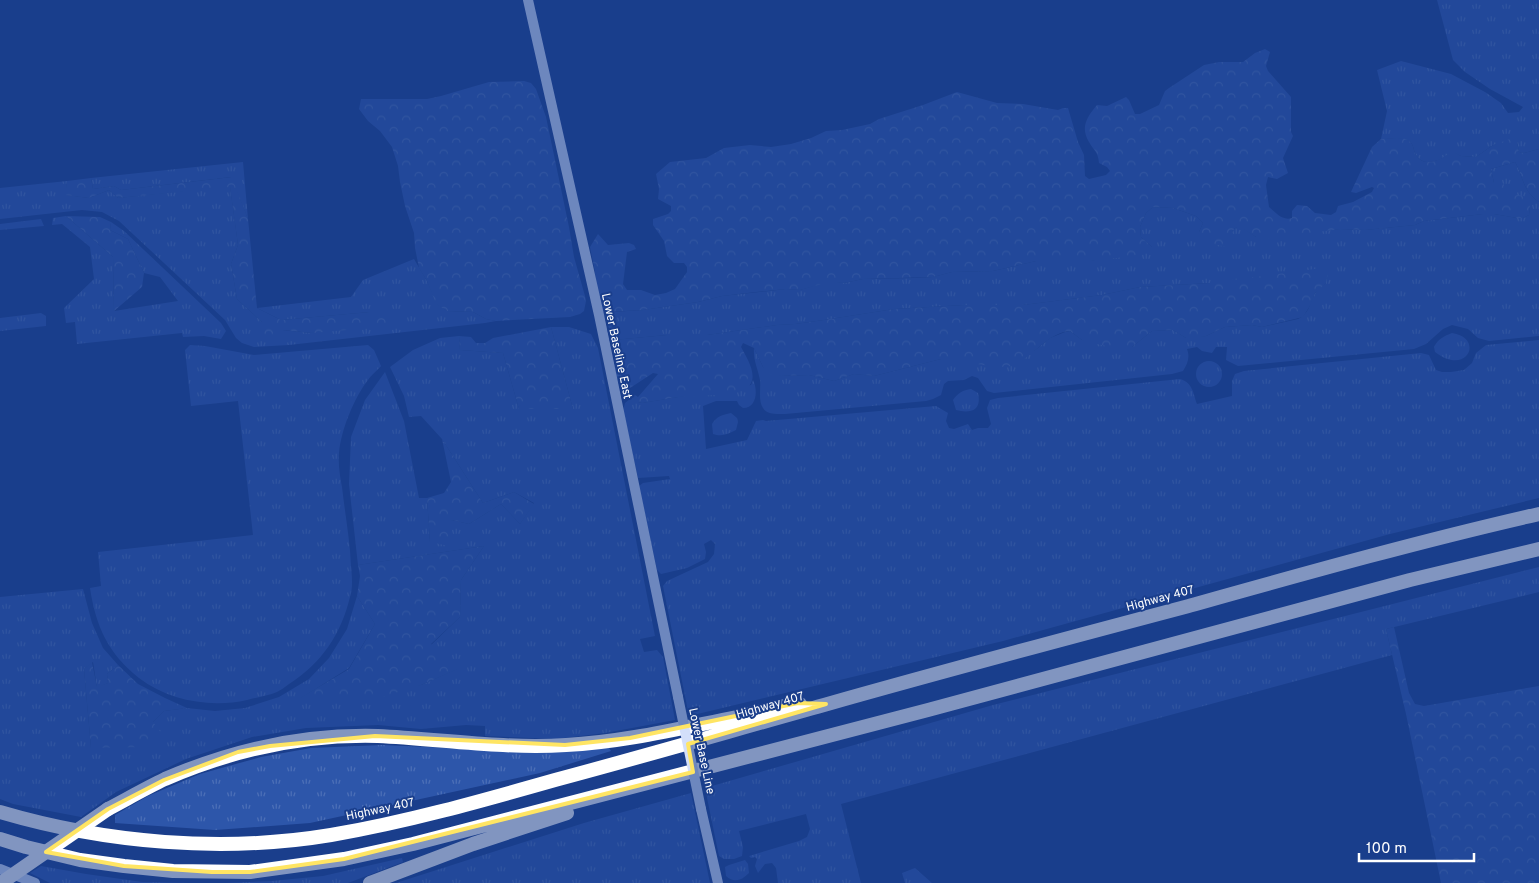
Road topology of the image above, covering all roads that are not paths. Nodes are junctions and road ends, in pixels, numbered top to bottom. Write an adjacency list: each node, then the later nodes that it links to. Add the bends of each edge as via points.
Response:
1 (528, 0): 4 (main road, Lower Baseline East, via 599,315)
2 (1539, 514): 5 (highway, Highway 407, via 1352,560)
3 (1539, 549): 6 (highway, via 1410,580)
4 (678, 697): 13 (main road, Lower Base Line, bridge)
5 (826, 704): 7 (highway, Highway 407, via 402,821 320,836 254,842 148,841 88,833); 10 (highway, bridge, via 798,703 630,738 565,745 524,746 375,736 306,740 238,752 164,780 108,809)
6 (711, 767): 8 (highway, via 413,844 344,859 250,872 173,871 124,866 80,860); 12 (highway, via 473,844)
7 (0, 812)
8 (0, 839)
9 (0, 869): 11 (main road)
10 (1, 883)
11 (36, 883)
12 (370, 883)
13 (718, 883)

